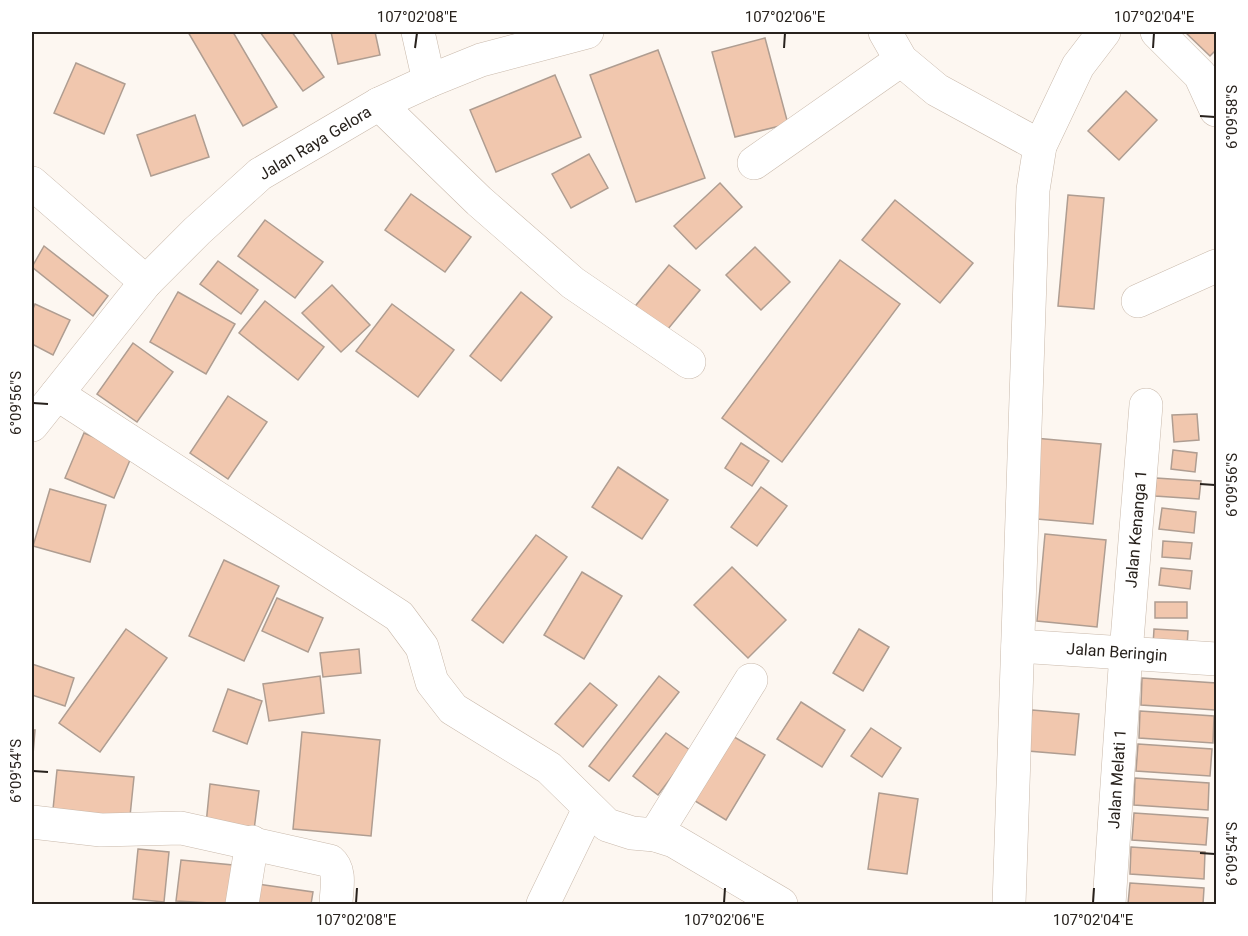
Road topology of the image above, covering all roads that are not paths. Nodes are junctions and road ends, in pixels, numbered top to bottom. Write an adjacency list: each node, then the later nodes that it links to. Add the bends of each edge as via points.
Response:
1 (418, 32): 7 (street)
2 (587, 32): 7 (street, Jalan Raya Gelora, via 481,60)
3 (885, 32): 6 (street)
4 (1104, 32): 10 (street, via 1078,66)
5 (1157, 32): 9 (street, via 1200,75)
6 (902, 60): 10 (street, via 937,90); 11 (street)
7 (429, 81): 8 (street, Jalan Raya Gelora)
8 (379, 104): 14 (street, Jalan Raya Gelora, via 260,174); 16 (street, via 479,201 573,283)
9 (1216, 110)
10 (1040, 146): 20 (street, via 1033,190)
11 (754, 163)
12 (32, 183): 14 (street)
13 (1216, 266): 15 (street)
14 (146, 282): 17 (street, Jalan Raya Gelora)
15 (1138, 301)
16 (689, 362)
17 (57, 394): 19 (street, Jalan Raya Gelora); 24 (street, via 399,616 422,647 432,682 448,704 549,768)
18 (1146, 405): 21 (street, Jalan Kenanga 1)
19 (32, 425)
20 (1018, 646): 21 (street, Jalan Beringin); 32 (street)
21 (1126, 653): 22 (street, Jalan Beringin); 33 (street, Jalan Melati 1)
22 (1216, 659)
23 (751, 680): 26 (street)
24 (589, 809): 26 (street, via 607,825); 30 (street)
25 (32, 822): 27 (street, via 101,830 181,828)
26 (655, 835): 31 (street, via 683,846)
27 (252, 842): 28 (street); 29 (street, via 330,861 337,876)
28 (242, 904)
29 (336, 904)
30 (543, 904)
31 (781, 904)
32 (1009, 904)
33 (1109, 904)

